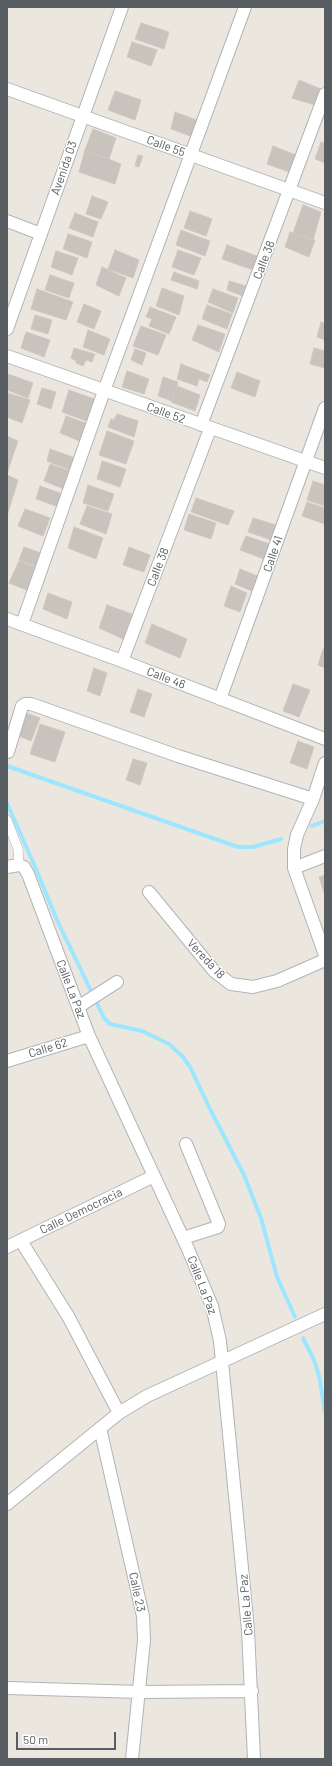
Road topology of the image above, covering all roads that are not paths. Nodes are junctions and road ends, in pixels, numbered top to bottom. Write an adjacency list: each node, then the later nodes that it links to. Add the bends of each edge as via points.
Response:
1 (122, 7): 5 (street, Avenida 03)
2 (245, 7): 6 (street)
3 (7, 89): 5 (street, Calle 55)
4 (325, 94): 7 (street, Calle 38)
5 (82, 116): 6 (street, Calle 55); 10 (street, Avenida 03)
6 (191, 155): 7 (street, Calle 55); 13 (street)
7 (290, 190): 8 (street, Calle 55); 15 (street, Calle 38)
8 (325, 203)
9 (7, 222): 10 (street)
10 (41, 234): 11 (street, Avenida 03)
11 (7, 330)
12 (7, 356): 13 (street, Calle 52)
13 (104, 391): 15 (street, Calle 52); 19 (street)
14 (325, 408): 16 (street, Calle 41)
15 (206, 427): 16 (street, Calle 52); 20 (street, Calle 38)
16 (305, 462): 17 (street, Calle 52); 21 (street, Calle 41)
17 (325, 468)
18 (7, 619): 19 (street, Calle 46)
19 (22, 624): 20 (street, Calle 46)
20 (122, 661): 21 (street, Calle 46)
21 (220, 699): 22 (street, Calle 46)
22 (325, 739)
23 (8, 752): 25 (street, via 22,706 31,704 178,756)
24 (325, 763): 25 (street)
25 (313, 798): 29 (street, via 297,835)
26 (7, 820): 28 (street, via 18,849)
27 (325, 856): 29 (street)
28 (16, 867): 34 (street, Calle La Paz, via 28,874)
29 (294, 868): 31 (street)
30 (149, 892): 32 (street, Vereda 18, via 214,971 231,984 253,987 277,981)
31 (325, 955)
32 (325, 960)
33 (117, 982): 34 (street)
34 (78, 1007): 35 (street, Calle La Paz)
35 (89, 1036): 36 (street, Calle 62); 38 (street, Calle La Paz)
36 (7, 1061)
37 (186, 1144): 39 (street, via 219,1224 218,1227)
38 (154, 1176): 39 (street, Calle La Paz); 40 (street, Calle Democracia)
39 (183, 1238): 43 (street, Calle La Paz, via 212,1306 220,1341)
40 (20, 1241): 41 (street, Calle Democracia); 44 (street, via 68,1316)
41 (7, 1247)
42 (325, 1314): 43 (street)
43 (221, 1362): 44 (street, via 147,1396); 48 (street, Calle La Paz, via 237,1503)
44 (119, 1413): 45 (street)
45 (100, 1428): 46 (street); 49 (street, Calle 23, via 143,1616)
46 (7, 1504)
47 (7, 1688): 49 (street)
48 (252, 1691): 49 (street); 51 (street, Calle La Paz)
49 (140, 1692): 50 (street, Calle 23)
50 (132, 1759)
51 (254, 1759)

